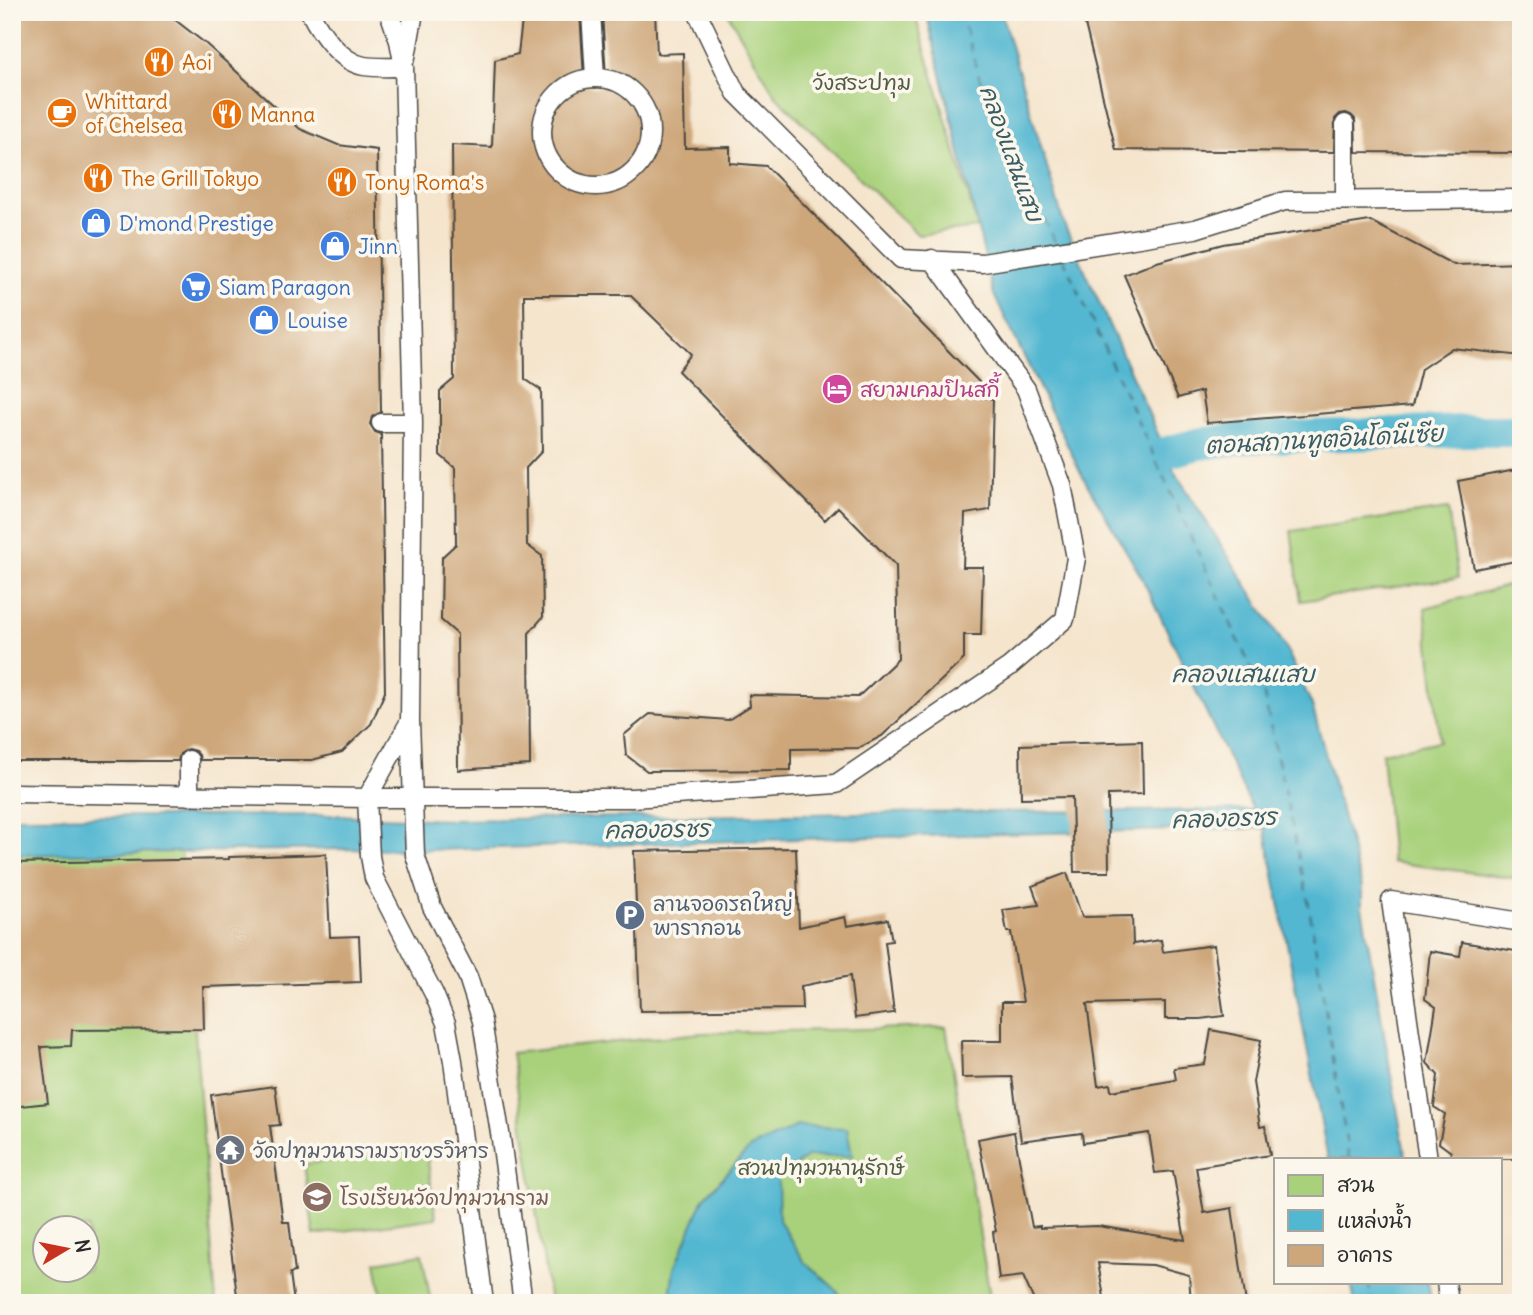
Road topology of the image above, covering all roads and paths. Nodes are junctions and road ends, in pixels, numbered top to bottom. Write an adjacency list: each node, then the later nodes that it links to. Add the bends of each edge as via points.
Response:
1 (310, 12): 6 (lane, via 321,34 361,66)
2 (389, 12): 6 (lane)
3 (414, 12): 6 (lane)
4 (591, 12): 7 (lane)
5 (697, 12): 11 (lane, via 736,93 901,259)
6 (404, 67): 12 (lane)
7 (595, 77): 7 (lane, via 629,89 642,102 649,119 646,155 636,170 604,187 569,180 546,154 542,137 543,119 562,89)
8 (1345, 124): 10 (lane)
9 (1521, 199): 10 (lane)
10 (1345, 200): 11 (lane, via 1285,201 1195,229 983,263)
11 (932, 259): 19 (lane, via 1026,389 1062,485 1076,558 1065,619 1009,667 836,784)
12 (413, 423): 13 (lane); 14 (lane)
13 (381, 424)
14 (410, 722): 18 (lane); 19 (lane)
15 (189, 760): 17 (lane)
16 (12, 793): 17 (lane)
17 (189, 796): 18 (lane)
18 (367, 798): 19 (lane); 23 (lane, via 374,878 446,1023)
19 (412, 806): 24 (lane, via 415,855 432,907 468,977 482,1021)
20 (1521, 922): 21 (lane, via 1391,901)
21 (1428, 1158)
22 (1446, 1284): 25 (lane)
23 (484, 1303)
24 (523, 1303)
25 (1449, 1303)

